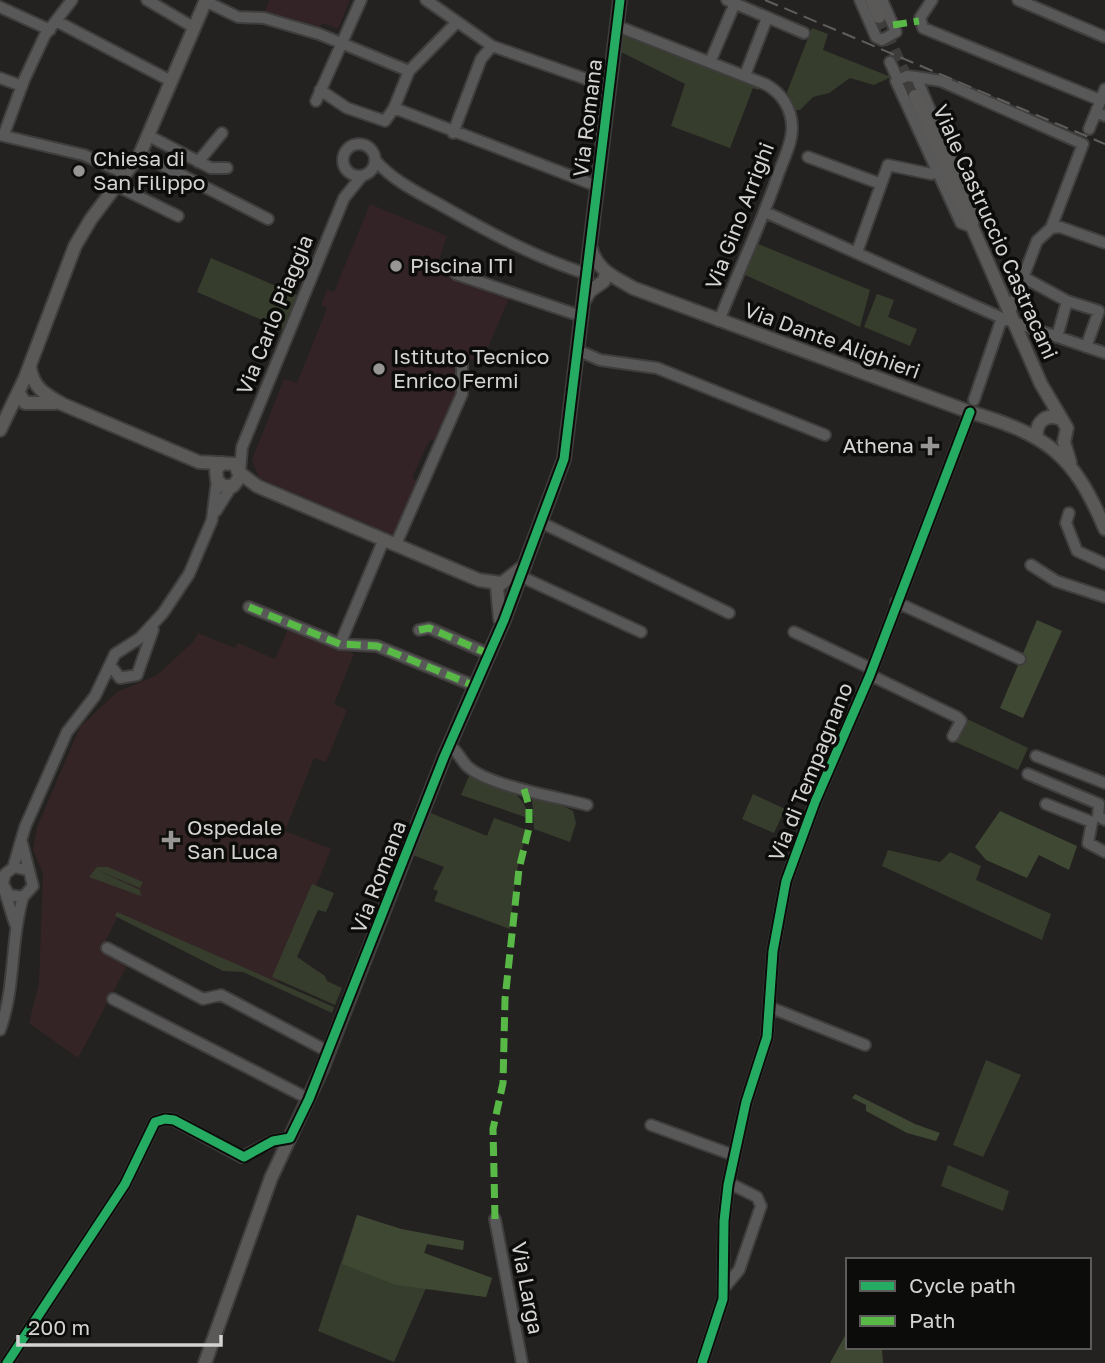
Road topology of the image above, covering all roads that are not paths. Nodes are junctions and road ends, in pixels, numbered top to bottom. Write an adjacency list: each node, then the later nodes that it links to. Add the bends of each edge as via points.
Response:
1 (72, 0): 17 (street)
2 (147, 0): 19 (street)
3 (361, 0): 22 (street)
4 (426, 0): 16 (street)
5 (620, 0): 18 (main road, Via Romana)
6 (860, 0): 8 (street, via 876,37 882,40 896,32)
7 (872, 0): 14 (main road)
8 (882, 0)
9 (932, 0): 36 (street, via 919,21 923,28)
10 (205, 1): 19 (main road); 22 (street, via 238,17 264,18)
11 (1024, 1): 21 (street)
12 (731, 2): 15 (street); 24 (street)
13 (0, 7): 17 (street)
14 (879, 17)
15 (767, 18): 20 (street); 27 (street)
16 (457, 22): 23 (street); 26 (street)
17 (53, 25): 31 (street); 32 (street)
18 (617, 26): 24 (street, Via Gino Arrighi); 33 (main road, Via Romana)
19 (193, 27): 31 (main road)
20 (804, 33)
21 (1105, 37)
22 (343, 43): 26 (street); 37 (street, via 318,96 380,122)
23 (492, 46): 33 (street); 40 (street, via 481,59)
24 (710, 62): 27 (street, Via Gino Arrighi)
25 (890, 62): 30 (street)
26 (409, 71): 37 (street)
27 (745, 75): 58 (street, Via Gino Arrighi, via 777,92 792,122)
28 (916, 77): 30 (street); 61 (street, via 975,216); 62 (street, Via di Tempagnano, via 941,81 1083,144)
29 (0, 78): 32 (street)
30 (898, 80): 50 (street)
31 (171, 81): 43 (main road)
32 (22, 86): 42 (street)
33 (609, 87): 55 (main road, Via Romana)
34 (1105, 89): 36 (street)
35 (915, 96): 61 (main road, Viale Castruccio Castracani)
36 (1100, 100): 38 (street)
37 (394, 108): 40 (street)
38 (1100, 114): 39 (street)
39 (1089, 129)
40 (453, 132): 55 (street)
41 (222, 133): 47 (street)
42 (2, 134): 51 (street, via 84,155)
43 (149, 136): 44 (main road); 47 (street)
44 (140, 154): 51 (main road); 60 (street)
45 (808, 157): 54 (street)
46 (375, 160): 48 (street, via 369,148 357,144 344,154); 52 (street, via 373,169); 53 (street)
47 (198, 162): 49 (street)
48 (344, 167): 52 (street, via 351,175); 57 (street, Via Carlo Piaggia)
49 (227, 168)
50 (937, 172): 54 (street, via 888,164); 61 (street, via 961,223)
51 (126, 174): 56 (main road)
52 (363, 176): 53 (street); 57 (street, Via Carlo Piaggia)
53 (400, 182): 67 (street, via 536,256)
54 (881, 184): 65 (street)
55 (597, 186): 63 (main road, Via Romana)
56 (117, 187): 59 (street); 82 (main road, via 79,238 30,361)
57 (344, 198): 91 (street, Via Carlo Piaggia)
58 (765, 212): 65 (street); 75 (street, Via Gino Arrighi)
59 (178, 216)
60 (268, 219)
61 (972, 227): 74 (main road, Viale Castruccio Castracani)
62 (1051, 228): 64 (street); 69 (street, Via di Tempagnano, via 1037,242)
63 (591, 241): 67 (main road, Via Romana); 68 (main road, Via Romana)
64 (1105, 243)
65 (857, 252): 74 (street)
66 (456, 274): 72 (street)
67 (587, 274): 68 (main road, via 593,267); 72 (main road, Via Romana)
68 (602, 277): 72 (main road, via 588,293); 75 (main road, Via Dante Alighieri)
69 (1023, 277): 71 (street); 74 (street, Via di Tempagnano)
70 (1105, 300): 73 (street)
71 (1067, 301): 73 (street); 76 (street)
72 (582, 310): 78 (main road, Via Romana)
73 (1099, 311): 77 (street)
74 (1009, 317): 76 (street); 81 (main road, Viale Castruccio Castracani); 83 (street, Via di Tempagnano)
75 (719, 320): 83 (main road, Via Dante Alighieri)
76 (1057, 337): 77 (street)
77 (1086, 347): 79 (street)
78 (577, 350): 88 (street, via 600,360 657,368); 98 (main road, Via Romana, via 564,459)
79 (1105, 353)
80 (462, 361): 100 (street, via 462,394)
81 (1041, 384): 84 (main road, Viale Castruccio Castracani); 85 (main road, Viale Castruccio Castracani)
82 (29, 392): 87 (main road, via 10,411); 92 (main road)
83 (972, 406): 86 (main road, Via Dante Alighieri); 106 (street, Via di Tempagnano)
84 (1044, 419): 85 (main road); 86 (main road, Via Dante Alighieri); 89 (main road, Viale Castruccio Castracani)
85 (1061, 419): 90 (main road, Viale Castruccio Castracani, via 1067,428)
86 (1018, 426): 89 (main road, Via Dante Alighieri)
87 (0, 430)
88 (825, 435)
89 (1037, 438): 90 (main road, via 1044,446)
90 (1058, 445): 99 (main road, via 1088,491)
91 (242, 447): 93 (street); 95 (street)
92 (199, 462): 93 (main road); 94 (main road)
93 (224, 463): 94 (main road); 95 (main road, via 235,464)
94 (216, 478): 95 (main road, via 221,485); 97 (street)
95 (237, 478): 97 (street); 100 (main road)
96 (1069, 513): 101 (street, via 1066,523 1077,551)
97 (212, 520): 108 (street, via 189,574)
98 (542, 523): 103 (main road, Via Romana); 109 (street)
99 (1105, 529)
100 (390, 542): 104 (main road); 113 (street)
101 (1105, 564)
102 (1031, 565): 105 (street, via 1056,581)
103 (524, 571): 104 (main road, Via Romana); 111 (street)
104 (503, 591): 115 (main road, Via Romana, via 499,629)
105 (1105, 597)
106 (896, 602): 116 (street); 119 (street, Via di Tempagnano)
107 (249, 607): 113 (street)
108 (163, 613): 114 (street); 117 (street)
109 (729, 613)
110 (419, 630): 115 (street, via 429,628)
111 (641, 632)
112 (793, 632): 119 (street)
113 (340, 644): 121 (street, via 377,646)
114 (128, 648): 117 (street); 118 (street, via 115,654)
115 (489, 654): 121 (main road, Via Romana)
116 (1020, 659)
117 (141, 661): 120 (street, via 136,675)
118 (111, 666): 120 (street); 122 (street)
119 (871, 672): 123 (street, via 957,717 961,721); 140 (street, Via di Tempagnano, via 786,881 774,942)
120 (123, 679): 122 (street)
121 (475, 686): 124 (main road, Via Romana)
122 (96, 696): 131 (street, via 67,732)
123 (953, 736)
124 (449, 745): 129 (street, via 481,774 519,789); 143 (main road, Via Romana)
125 (1035, 755): 127 (street)
126 (1028, 774): 130 (street, via 1100,804 1097,816)
127 (1105, 783)
128 (1046, 804): 132 (street, via 1092,822 1088,845)
129 (587, 805)
130 (1105, 820)
131 (21, 838): 133 (street); 134 (street)
132 (1105, 852)
133 (13, 868): 134 (street); 135 (street, via 4,877)
134 (27, 870): 136 (street, via 33,886)
135 (4, 889): 136 (street, via 12,897); 137 (street)
136 (23, 897): 137 (street)
137 (15, 923): 141 (street, via 11,985)
138 (107, 948): 143 (street, via 203,999 220,995)
139 (113, 999): 144 (street)
140 (769, 1007): 142 (street); 147 (street, Via di Tempagnano, via 767,1037)
141 (0, 1030)
142 (865, 1045)
143 (328, 1052): 144 (main road, Via Romana)
144 (309, 1099): 146 (main road, Via Romana)
145 (651, 1125): 147 (street)
146 (290, 1138): 151 (street, via 242,1157 174,1120 155,1122 125,1184); 152 (main road, Via Romana, via 258,1211)
147 (733, 1155): 148 (street, Via di Tempagnano)
148 (729, 1182): 150 (street, Via di Tempagnano); 150 (street, via 757,1196 761,1206 739,1270)
149 (495, 1219): 153 (street, Via Larga)
150 (724, 1289): 154 (street, Via di Tempagnano, via 720,1315)
151 (7, 1363)
152 (205, 1363)
153 (522, 1363)
154 (702, 1363)

